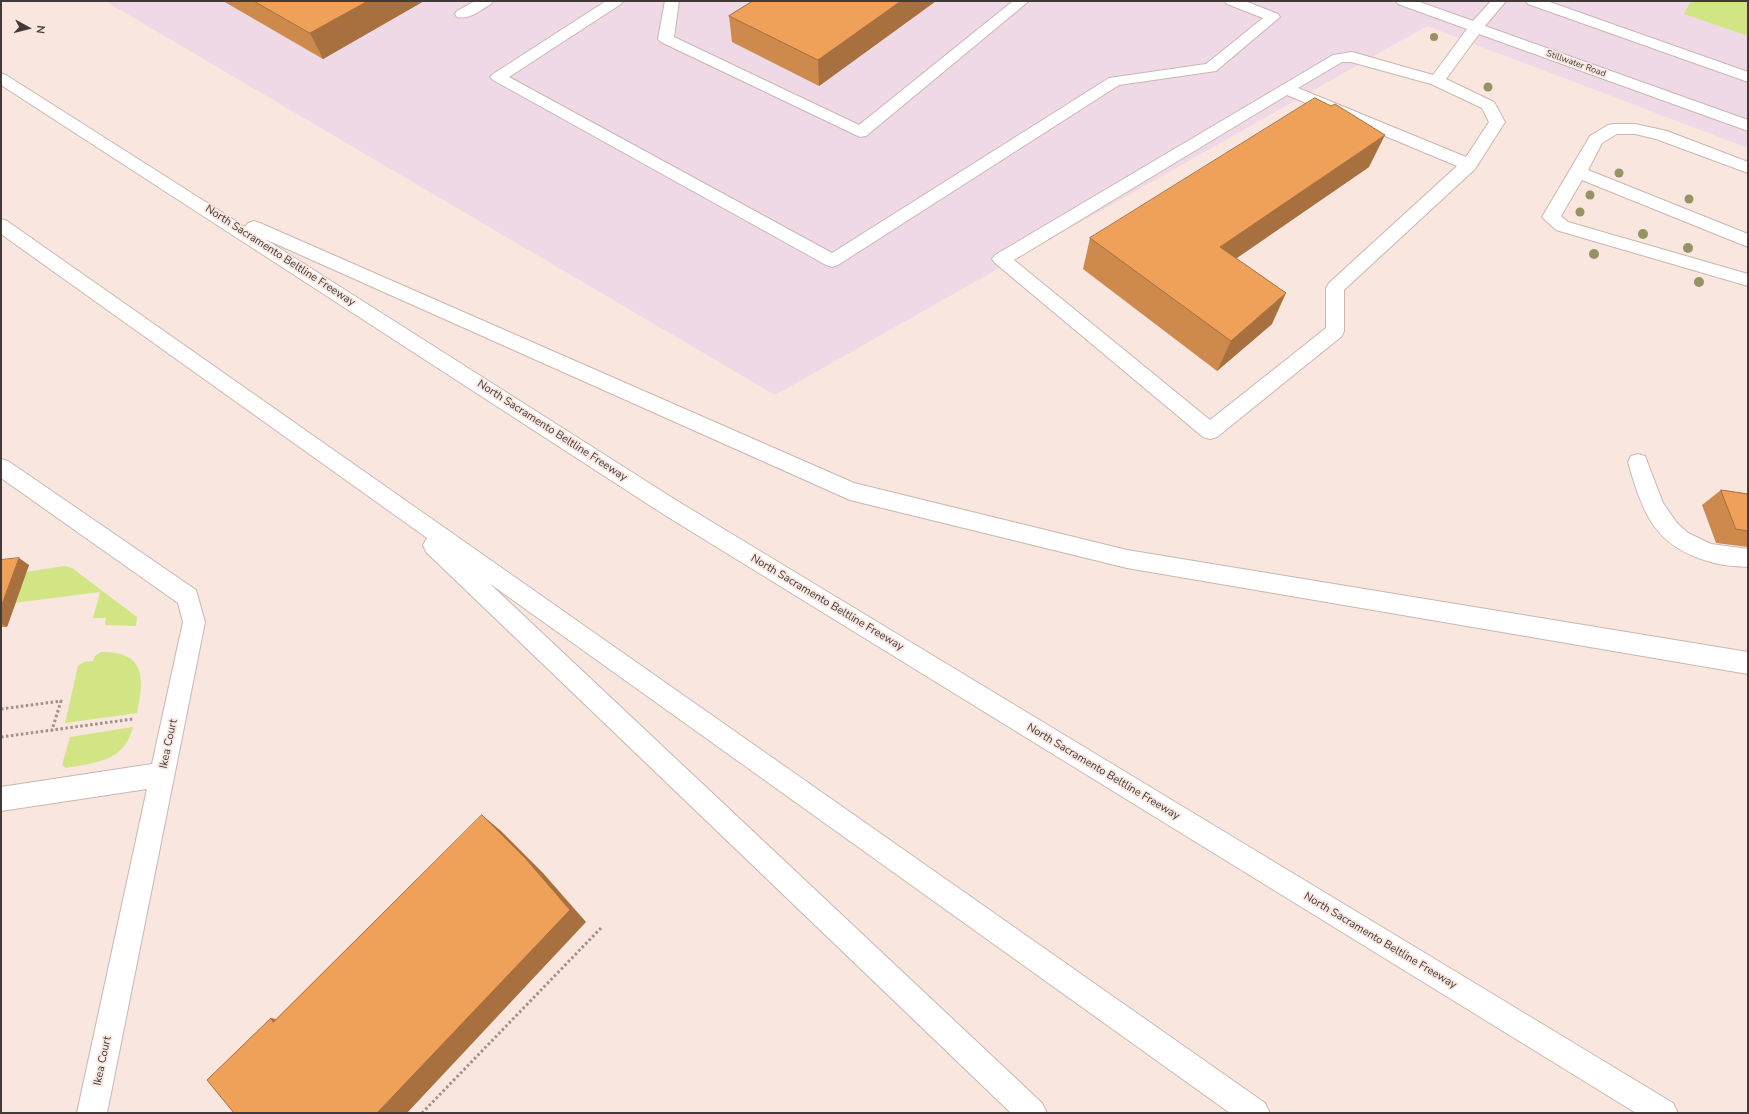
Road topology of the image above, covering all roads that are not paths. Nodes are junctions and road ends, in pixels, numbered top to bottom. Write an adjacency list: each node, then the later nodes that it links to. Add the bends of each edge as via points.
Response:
1 (486, 1): 9 (main road)
2 (616, 1): 5 (main road, via 498,77 832,261 1115,81 1211,68 1273,17)
3 (672, 1): 4 (main road, via 666,39 860,132)
4 (1022, 1)
5 (1232, 1)
6 (1403, 1): 10 (main road, Stillwater Road)
7 (1499, 1): 10 (main road)
8 (1533, 1): 11 (main road)
9 (462, 14)
10 (1476, 27): 13 (main road); 15 (main road, Stillwater Road)
11 (1748, 77)
12 (1, 78): 19 (main road, North Sacramento Beltline Freeway)
13 (1437, 81): 14 (main road, via 1352,57 1338,58); 16 (main road, via 1488,105 1496,122)
14 (1286, 89): 16 (main road); 16 (main road, via 1001,259 1210,431 1335,331 1335,288)
15 (1748, 126)
16 (1469, 164)
17 (1748, 168): 18 (main road, via 1636,128 1614,129 1596,140)
18 (1578, 172): 21 (main road); 22 (main road, via 1551,217 1562,226)
19 (191, 198): 27 (main road, via 850,491 1127,559); 33 (main road, North Sacramento Beltline Freeway, via 671,508)
20 (1, 225): 25 (main road)
21 (1748, 241)
22 (1748, 280)
23 (1638, 462): 26 (main road, via 1648,497 1658,517 1672,532 1690,546 1712,553)
24 (1, 467): 28 (main road, Ikea Court, via 188,597 194,622)
25 (378, 492): 31 (main road); 32 (main road)
26 (1748, 558)
27 (1748, 663)
28 (163, 774): 29 (main road); 30 (main road, Ikea Court)
29 (1, 799)
30 (92, 1113)
31 (1032, 1113)
32 (1255, 1113)
33 (1662, 1113)

